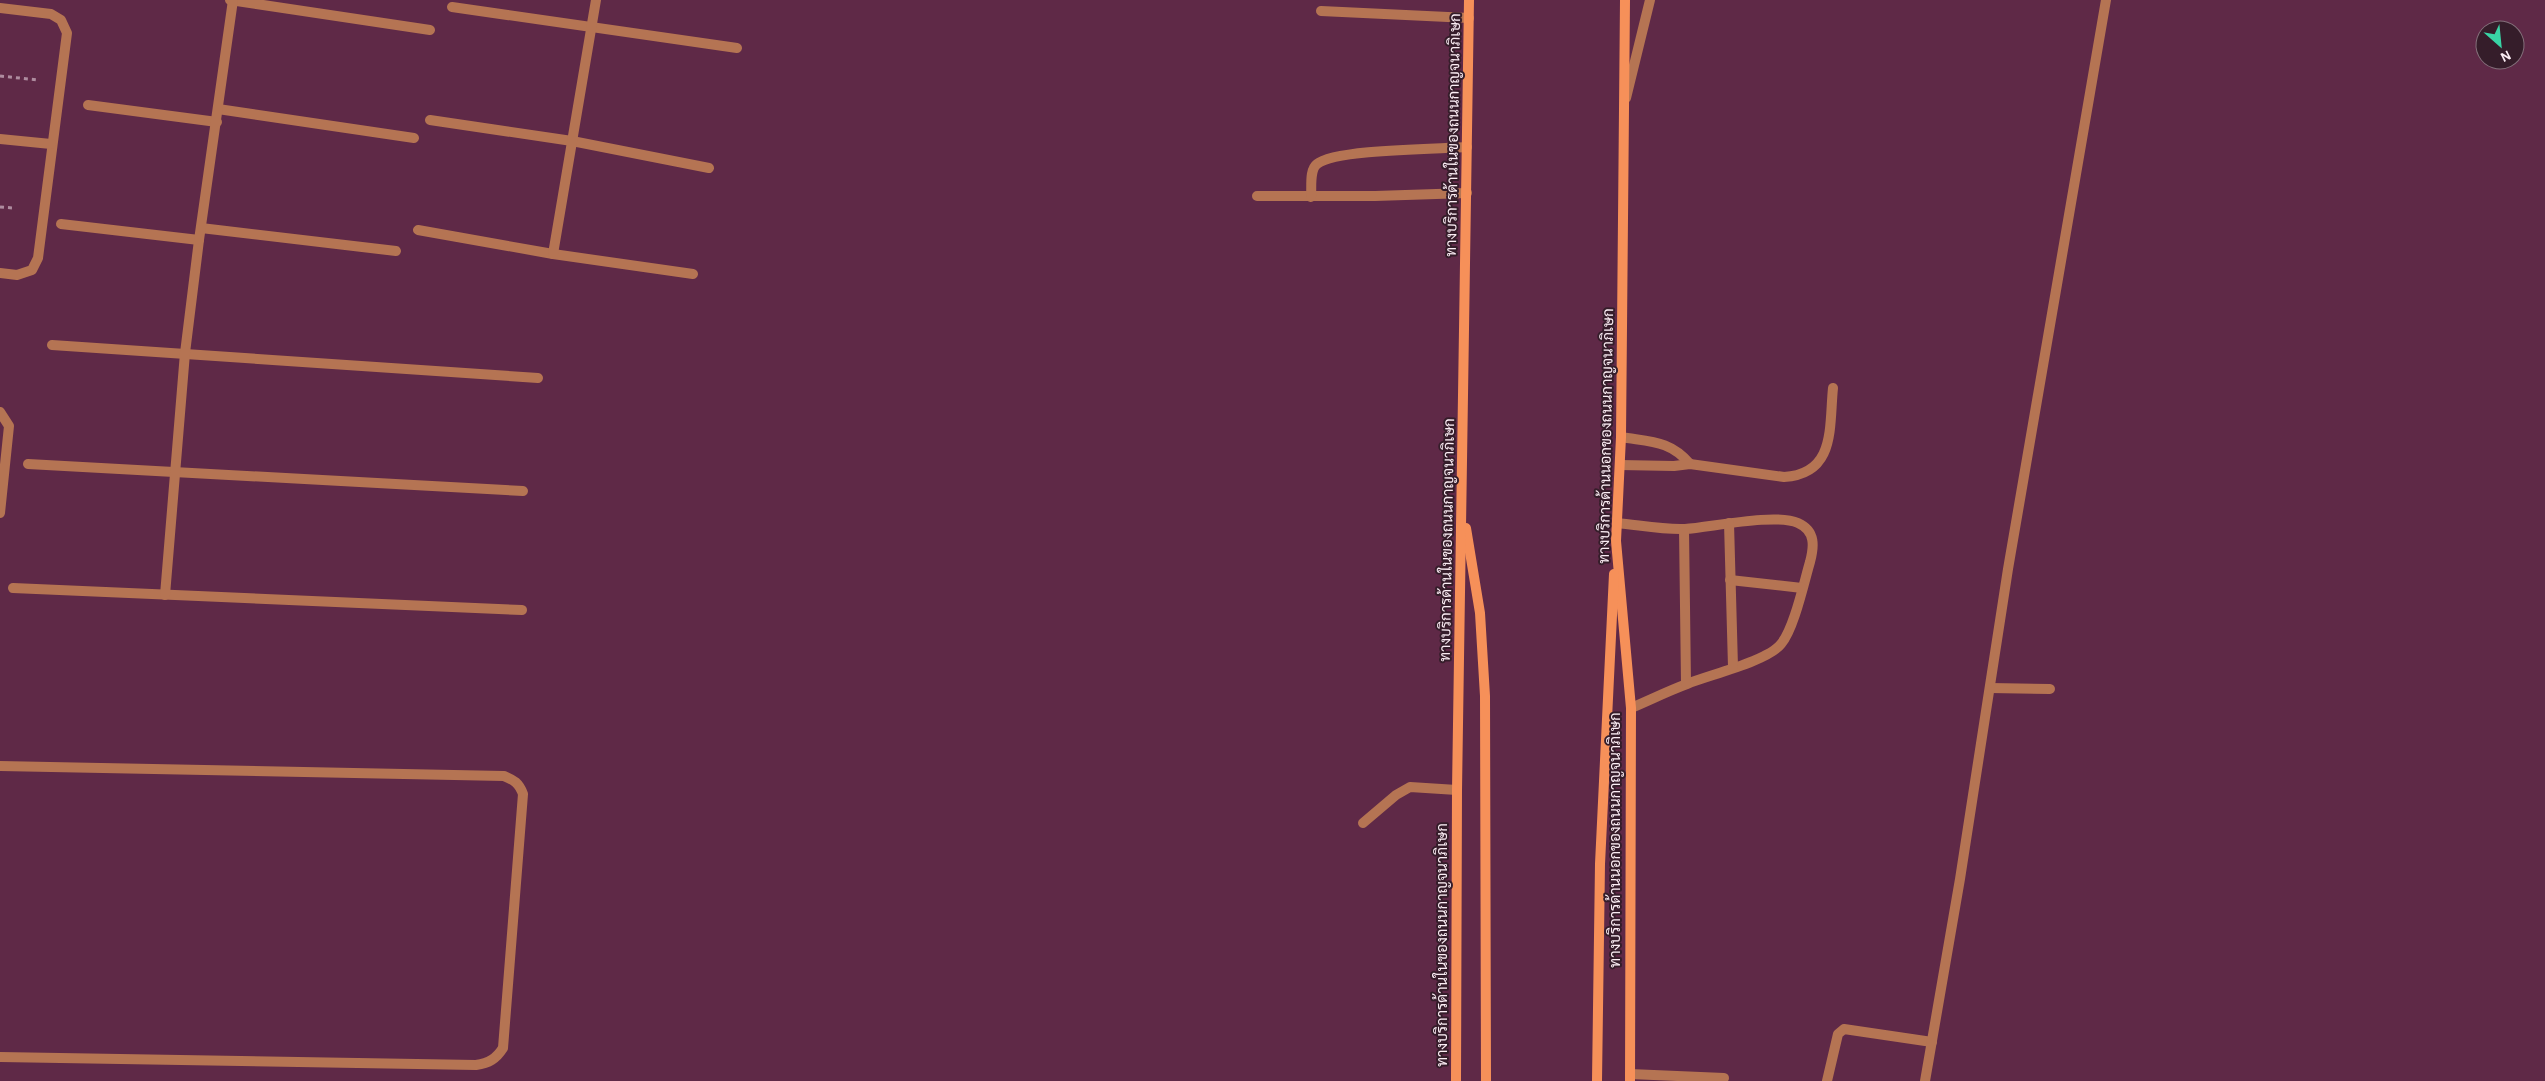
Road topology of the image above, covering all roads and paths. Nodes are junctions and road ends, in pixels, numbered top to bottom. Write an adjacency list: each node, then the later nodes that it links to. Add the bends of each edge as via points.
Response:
1 (232, 0): 12 (street); 18 (street)
2 (596, 0): 11 (street)
3 (1625, 0): 16 (main road, ทางบริการด้านนอกของถนนกาญจนาภิเษก)
4 (1650, 0): 16 (street)
5 (2106, 0): 64 (street)
6 (1469, 2): 10 (main road, ทางบริการด้านในของถนนกาญจนาภิเษก)
7 (452, 7): 11 (street)
8 (0, 8): 24 (street, via 51,14 61,20 66,33)
9 (1321, 11): 10 (street)
10 (1469, 18): 25 (main road, ทางบริการด้านในของถนนกาญจนาภิเษก)
11 (591, 28): 13 (street); 23 (street)
12 (430, 30)
13 (737, 48)
14 (0, 76): 15 (path)
15 (38, 80)
16 (1625, 101): 45 (main road, ทางบริการด้านนอกของถนนกาญจนาภิเษก)
17 (88, 105): 20 (street)
18 (218, 109): 20 (street); 21 (street)
19 (430, 120): 23 (street)
20 (217, 122): 33 (street)
21 (414, 138)
22 (0, 139): 24 (street)
23 (572, 141): 26 (street); 37 (street)
24 (51, 144): 38 (street, via 38,258 32,270 17,275)
25 (1467, 147): 27 (main road, ทางบริการด้านในของถนนกาญจนาภิเษก); 29 (street, via 1327,159 1317,163 1312,170)
26 (709, 168)
27 (1467, 193): 29 (street); 51 (main road, ทางบริการด้านในของถนนกาญจนาภิเษก)
28 (1257, 196): 29 (street)
29 (1311, 197)
30 (0, 207): 31 (path)
31 (12, 208)
32 (61, 224): 35 (street)
33 (200, 228): 35 (street); 36 (street)
34 (418, 230): 37 (street)
35 (198, 240): 41 (street)
36 (396, 251)
37 (553, 254): 39 (street)
38 (0, 273)
39 (693, 274)
40 (52, 345): 41 (street)
41 (185, 353): 42 (street); 49 (street)
42 (538, 378)
43 (1833, 388): 47 (street, via 1828,444 1822,460 1811,470 1799,476 1784,477)
44 (0, 412): 52 (street, via 9,426)
45 (1621, 437): 47 (street, via 1669,445 1680,451); 48 (main road, ทางบริการด้านนอกของถนนกาญจนาภิเษก)
46 (28, 464): 49 (street)
47 (1690, 464): 48 (street)
48 (1620, 465): 53 (main road, ทางบริการด้านนอกของถนนกาญจนาภิเษก)
49 (175, 472): 50 (street); 60 (street)
50 (523, 492)
51 (1462, 502): 68 (main road, ทางบริการด้านในของถนนกาญจนาภิเษก); 75 (main road, via 1480,613 1485,696)
52 (0, 513)
53 (1617, 523): 55 (street); 56 (main road, ทางบริการด้านนอกของถนนกาญจนาภิเษก)
54 (1729, 523): 55 (street); 57 (street); 59 (street, via 1785,520 1808,530 1813,548)
55 (1684, 529): 63 (street)
56 (1616, 541): 66 (main road, ทางบริการด้านนอกของถนนกาญจนาภิเษก); 76 (main road, via 1600,864)
57 (1730, 580): 59 (street); 62 (street)
58 (13, 588): 60 (street)
59 (1802, 588): 62 (street, via 1790,628 1781,644 1767,655)
60 (165, 595): 61 (street)
61 (522, 610)
62 (1733, 667): 63 (street)
63 (1686, 684): 66 (street)
64 (1990, 688): 65 (street); 70 (street)
65 (2050, 689)
66 (1632, 708): 72 (main road, ทางบริการด้านนอกของถนนกาญจนาภิเษก)
67 (0, 766): 71 (street, via 504,776 514,779 524,794 503,1048 498,1057 488,1063)
68 (1457, 790): 69 (street, via 1410,787); 74 (main road, ทางบริการด้านในของถนนกาญจนาภิเษก)
69 (1364, 823)
70 (1932, 1042): 77 (street, via 1844,1029 1838,1034); 78 (street)
71 (0, 1057)
72 (1630, 1078): 73 (street)
73 (1724, 1078)
74 (1456, 1081)
75 (1486, 1081)
76 (1597, 1081)
77 (1826, 1081)
78 (1926, 1081)

